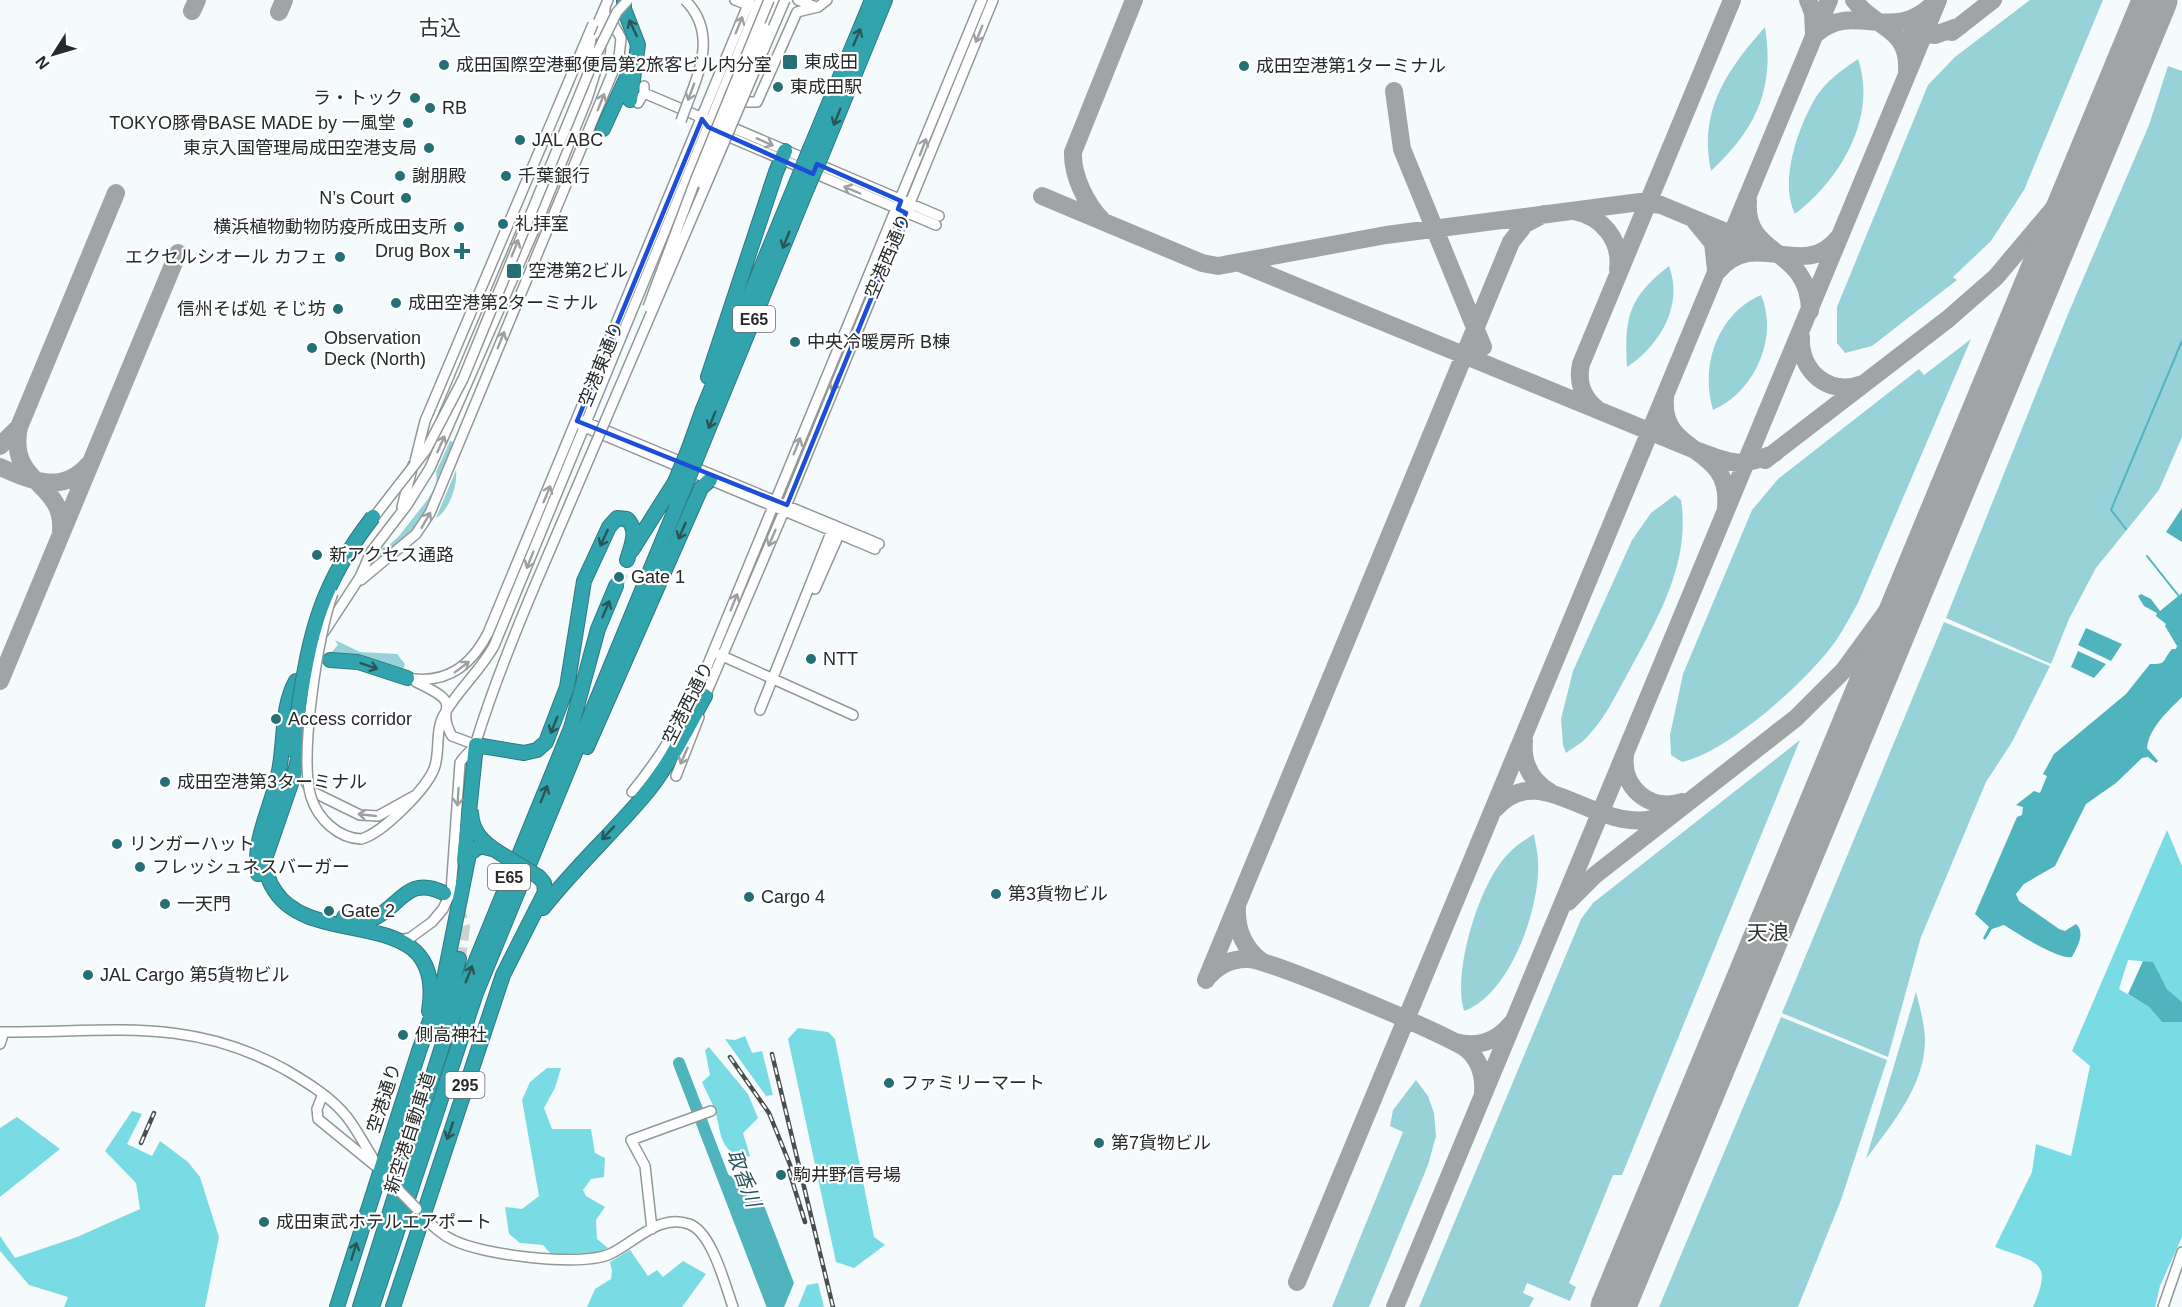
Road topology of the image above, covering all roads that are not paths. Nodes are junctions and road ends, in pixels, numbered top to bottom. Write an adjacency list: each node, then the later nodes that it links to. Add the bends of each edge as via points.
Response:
1 (626, 0): 15 (highway, one-way to 1, via 637,38 626,15); 16 (street, bridge, via 612,21)
2 (685, 0): 18 (street, one-way to 18, bridge, via 703,26 704,49)
3 (735, 0): 11 (street)
4 (777, 0): 22 (street, bridge)
5 (786, 0): 13 (street, via 780,5 744,88 743,99 752,104 760,99 797,12); 27 (street, bridge)
6 (798, 0): 13 (street)
7 (827, 0): 13 (street)
8 (982, 0): 24 (street, 空港西通り, one-way to 8)
9 (993, 0): 24 (street, 空港西通り, one-way to 24)
10 (882, 1): 23 (highway, E65, bridge)
11 (757, 2): 19 (street, 空港東通り); 26 (street, bridge)
12 (605, 3): 14 (street); 37 (street, via 419,448); 37 (street, one-way to 12, via 430,468 537,223 594,78); 42 (street, one-way to 12, via 416,534 434,504 619,57 621,38)
13 (816, 7)
14 (593, 24): 16 (street, bridge); 32 (street, bridge, via 425,421)
15 (636, 57): 17 (highway); 20 (highway)
16 (578, 99): 32 (street, one-way to 16, bridge, via 463,379)
17 (634, 101): 19 (street, via 644,89)
18 (681, 121)
19 (707, 121): 21 (street); 30 (street, 空港東通り)
20 (603, 129)
21 (783, 156): 24 (street); 29 (highway, via 710,368)
22 (701, 183): 26 (street, bridge); 27 (street, bridge)
23 (803, 184): 29 (highway, E65); 31 (highway, E65, one-way to 31)
24 (904, 207): 25 (street); 35 (street, 空港西通り, one-way to 24); 36 (street, 空港西通り, one-way to 36)
25 (938, 221)
26 (663, 263): 28 (street, bridge)
27 (672, 268): 28 (street, bridge)
28 (634, 349): 53 (street, bridge, via 490,693)
29 (703, 409): 31 (highway, E65)
30 (583, 423): 33 (street); 35 (street); 45 (street, 空港東通り, one-way to 30, via 428,681 447,676 465,666 480,649); 49 (street, 空港東通り, one-way to 49, via 494,646)
31 (694, 450): 34 (highway, E65, bridge)
32 (414, 466): 38 (street, bridge)
33 (710, 480): 35 (street); 64 (highway, one-way to 64, via 701,489 550,830)
34 (680, 484): 53 (highway, E65, one-way to 53, via 625,564 633,527 627,519 618,518 609,527 584,581 567,687 546,742 537,750 524,753); 64 (highway, E65)
35 (774, 503): 36 (street); 43 (street, 空港西通り, one-way to 35)
36 (785, 508): 39 (street); 43 (street, 空港西通り, one-way to 43)
37 (401, 512): 42 (street, via 371,552)
38 (374, 517): 56 (highway, bridge, via 344,556 322,599 306,654); 57 (street, bridge, via 347,561 332,597 314,677 308,763 311,796 323,819 339,832 361,839 376,831)
39 (837, 529): 40 (street); 46 (street)
40 (877, 547)
41 (616, 586): 74 (highway, E65, one-way to 41, via 463,988 571,728 598,629)
42 (353, 588): 52 (street, via 314,654 307,684)
43 (718, 654): 46 (street); 48 (street, 空港西通り); 55 (street, 空港西通り, via 677,730)
44 (330, 660): 45 (highway, one-way to 45, via 348,660)
45 (407, 678): 49 (street, via 442,695)
46 (775, 680): 50 (street); 51 (street)
47 (296, 681): 58 (highway, via 286,706 280,768)
48 (705, 696): 54 (street, 空港西通り, one-way to 54); 66 (highway, 295, one-way to 66, via 674,754 648,791 559,887)
49 (449, 706): 53 (street, via 452,736); 57 (street, via 441,721 438,756 431,777)
50 (760, 710)
51 (853, 716)
52 (303, 738): 56 (highway); 57 (street, one-way to 52, via 370,817 319,797 304,779)
53 (476, 745): 59 (highway, 295, via 471,818 477,834); 61 (highway); 65 (street, one-way to 65, via 462,758 459,769 453,882 448,902 432,922 410,938)
54 (676, 776)
55 (632, 792)
56 (288, 794): 60 (highway)
57 (414, 796)
58 (269, 809): 60 (highway); 68 (highway, via 256,864 264,889 280,910 305,925 404,950 417,961)
59 (492, 849): 61 (highway, 空港通り, via 480,846 472,850); 66 (highway, 295, bridge, via 544,883 545,892)
60 (266, 856): 63 (highway, via 267,876)
61 (463, 883): 71 (highway, 空港通り, via 444,984)
62 (444, 893): 63 (highway, via 428,888 411,890 367,920 301,907)
63 (276, 894): 65 (highway, via 290,908 309,918)
64 (512, 904): 81 (highway, 新空港自動車道 / E65, via 468,1016)
65 (400, 939): 68 (highway, via 419,956)
66 (512, 957): 76 (highway, 295, one-way to 76)
67 (459, 959): 74 (highway)
68 (429, 983): 71 (highway, via 430,1003)
69 (2, 1032): 70 (street); 72 (street, via 147,1029 207,1038 268,1060)
70 (0, 1044)
71 (418, 1051): 75 (highway, 空港通り)
72 (324, 1094): 75 (street, via 347,1117); 75 (street, via 317,1109 318,1119)
73 (711, 1111): 77 (street, via 631,1140 645,1166)
74 (404, 1169): 80 (highway, 新空港自動車道 / E65)
75 (383, 1174): 76 (street, bridge); 79 (highway, 空港通り, one-way to 75)
76 (419, 1212): 77 (street, via 440,1232 465,1246 551,1260 609,1255); 82 (highway, 295)
77 (652, 1229): 83 (street, via 679,1222 698,1230 711,1250)
78 (2182, 1252): 84 (street)
79 (337, 1307)
80 (360, 1307)
81 (372, 1307)
82 (393, 1307)
83 (733, 1307)
84 (2163, 1307)

